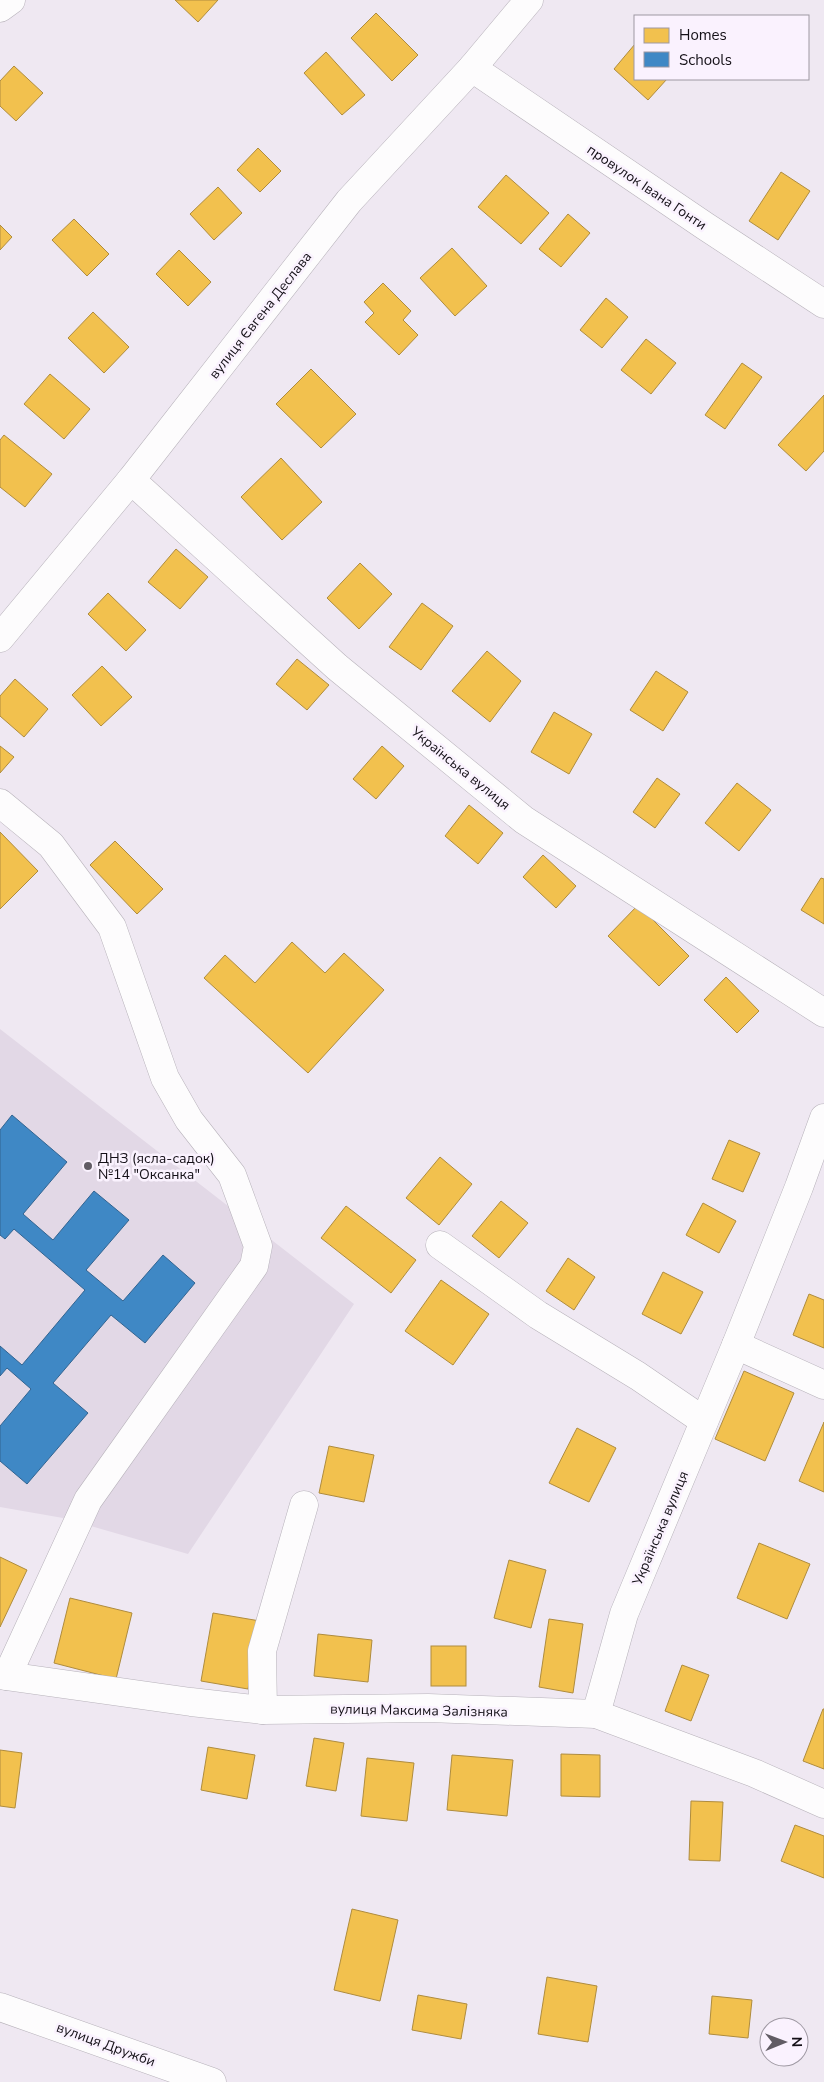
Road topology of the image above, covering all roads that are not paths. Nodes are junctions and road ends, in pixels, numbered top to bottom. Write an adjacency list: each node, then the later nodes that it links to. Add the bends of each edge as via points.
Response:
1 (11, 0): 3 (street)
2 (529, 0): 4 (street, вулиця Євгена Деслава)
3 (0, 8)
4 (472, 68): 5 (street, провулок Івана Гонти); 6 (street, вулиця Євгена Деслава, via 349,201)
5 (824, 304)
6 (131, 480): 7 (street, вулиця Євгена Деслава); 9 (street, Українська вулиця, via 336,667 524,820)
7 (0, 638)
8 (0, 803): 16 (street, via 51,844 112,927 164,1078 189,1120 232,1175 258,1246 254,1266 88,1500)
9 (824, 1013)
10 (824, 1118): 12 (street, Українська вулиця)
11 (440, 1244): 14 (street, via 538,1315)
12 (736, 1345): 13 (street); 14 (street, Українська вулиця)
13 (824, 1385)
14 (704, 1421): 18 (street, Українська вулиця, via 624,1614)
15 (304, 1505): 17 (street, via 262,1651)
16 (4, 1675): 17 (street, вулиця Максима Залізняка)
17 (263, 1710): 18 (street, вулиця Максима Залізняка, via 428,1708)
18 (596, 1714): 19 (street, вулиця Максима Залізняка)
19 (824, 1804)
20 (0, 2007): 21 (street, вулиця Дружби)
21 (212, 2082)

